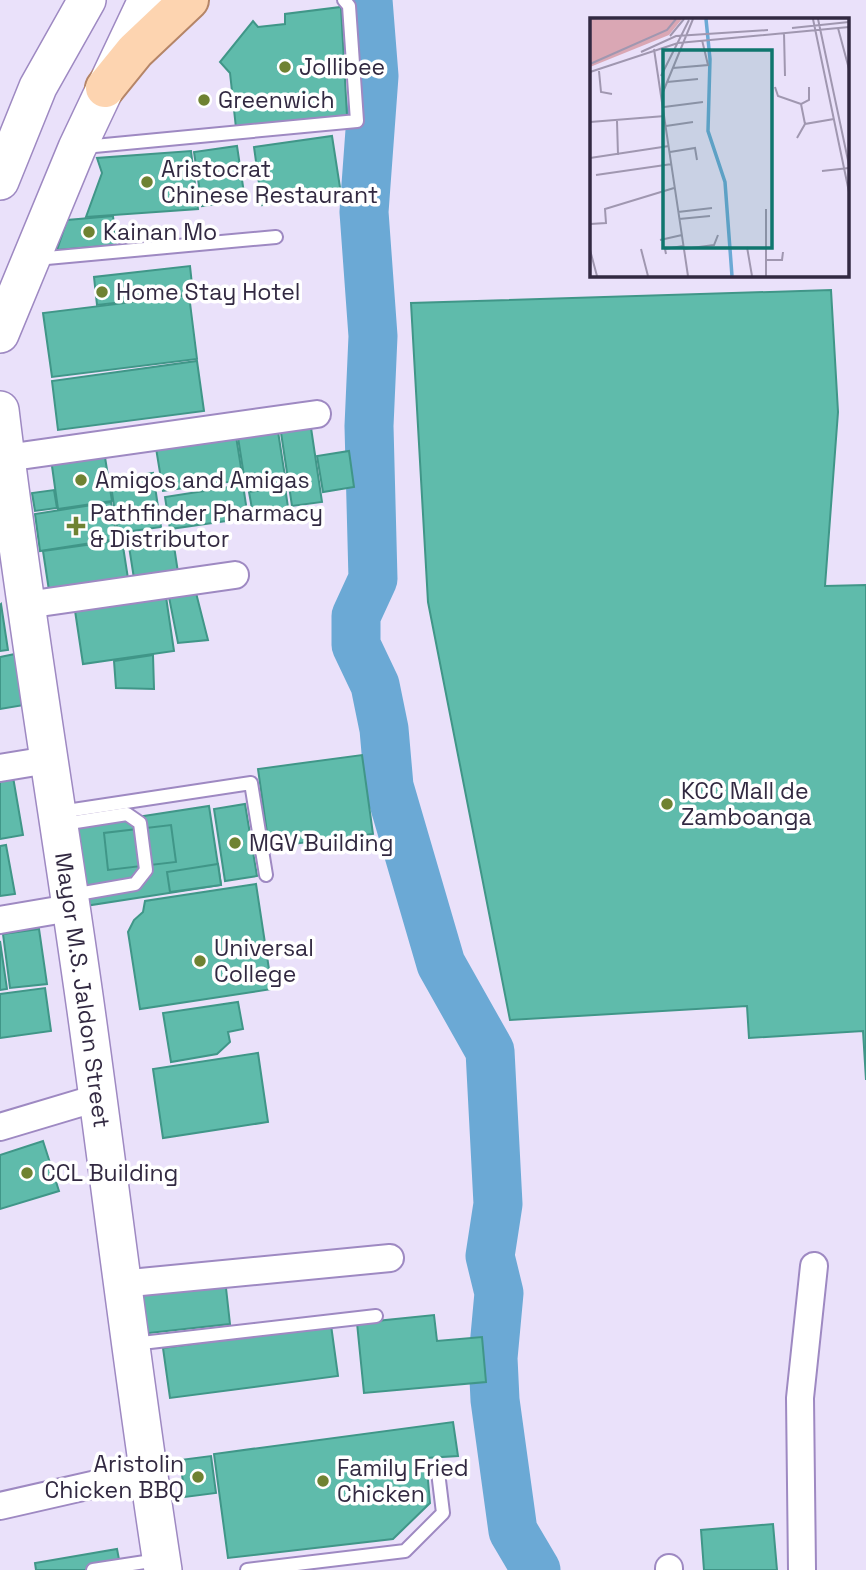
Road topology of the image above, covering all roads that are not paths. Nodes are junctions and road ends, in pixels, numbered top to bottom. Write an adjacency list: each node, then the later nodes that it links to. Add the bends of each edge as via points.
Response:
1 (87, 0): 7 (main road, via 38,87)
2 (147, 0): 5 (main road)
3 (189, 0): 5 (main road, via 135,51)
4 (344, 0): 6 (lane, via 349,6 357,121)
5 (105, 88): 6 (main road)
6 (77, 148): 9 (main road)
7 (0, 181)
8 (276, 237): 9 (lane)
9 (31, 259): 10 (main road)
10 (0, 334)
11 (0, 410): 13 (main road, Mayor M.S. Jaldon Street)
12 (317, 414): 13 (street)
13 (6, 458): 14 (main road, Mayor M.S. Jaldon Street)
14 (7, 527): 16 (main road, Mayor M.S. Jaldon Street)
15 (235, 575): 16 (street)
16 (17, 598): 17 (main road, Mayor M.S. Jaldon Street)
17 (48, 760): 18 (street); 19 (main road, Mayor M.S. Jaldon Street)
18 (0, 768)
19 (57, 818): 20 (lane, via 251,783); 21 (main road, Mayor M.S. Jaldon Street); 21 (lane, via 127,814 139,823 146,870 135,884)
20 (266, 875)
21 (69, 902): 22 (street); 23 (main road, Mayor M.S. Jaldon Street)
22 (0, 920)
23 (97, 1098): 24 (street); 27 (main road, Mayor M.S. Jaldon Street)
24 (0, 1126)
25 (390, 1258): 27 (street)
26 (814, 1266): 36 (street, via 800,1398)
27 (120, 1284): 29 (main road, Mayor M.S. Jaldon Street)
28 (376, 1316): 29 (lane)
29 (129, 1344): 30 (main road, Mayor M.S. Jaldon Street)
30 (149, 1472): 32 (street); 33 (main road, Mayor M.S. Jaldon Street)
31 (438, 1472): 35 (lane, via 443,1513 405,1551)
32 (0, 1506)
33 (163, 1565): 34 (lane)
34 (93, 1570)
35 (247, 1570)
36 (802, 1570)

